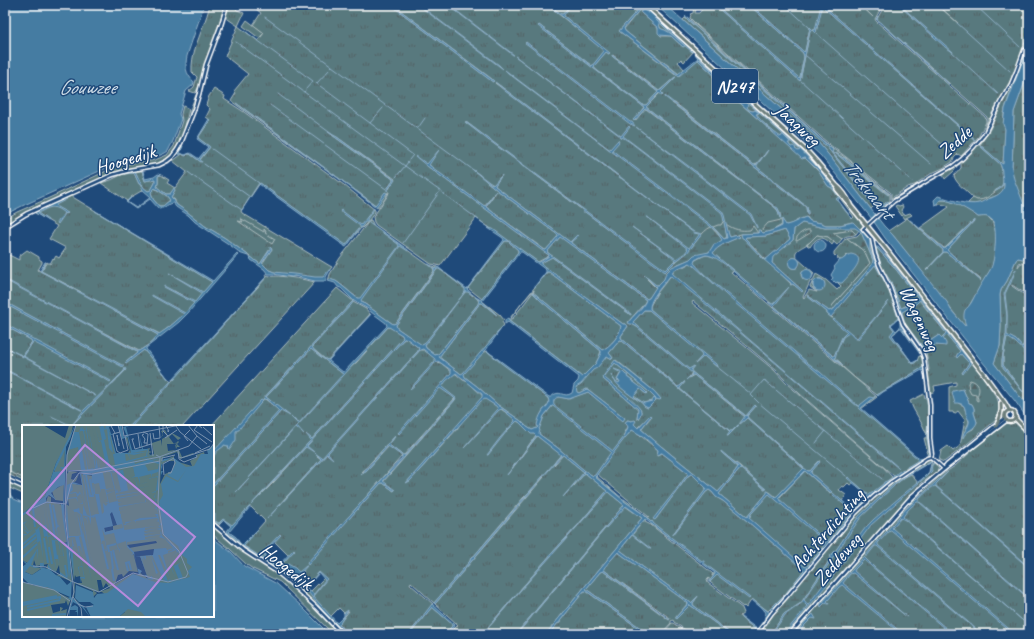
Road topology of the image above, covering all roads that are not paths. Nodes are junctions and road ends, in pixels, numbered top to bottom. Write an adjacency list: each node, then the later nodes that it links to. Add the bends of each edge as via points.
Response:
1 (227, 5): 5 (street, Hoogedijk, via 194,110 181,143 172,157 159,165 112,175 26,214)
2 (646, 5): 4 (main road, Jaagweg / N247, via 802,147 836,185)
3 (1024, 50): 4 (street, Zedde, via 1013,80 977,144 961,160 898,198)
4 (866, 225): 6 (street, Zedde); 7 (main road, N247)
5 (5, 227)
6 (863, 229): 14 (street, Wagenweg, via 872,240 879,265 903,324 923,355 930,405)
7 (999, 396): 8 (main road, N247); 9 (main road, N247)
8 (1001, 403): 9 (main road, N247); 12 (main road, via 1001,415)
9 (1007, 411): 10 (main road); 11 (main road, N247, via 1014,412)
10 (1006, 419): 11 (main road); 12 (street, Zeddeweg); 15 (street, Zeddeweg)
11 (1014, 419): 13 (main road, N247)
12 (996, 426): 15 (street, Zeddeweg)
13 (1029, 433)
14 (931, 457): 15 (street); 20 (street, Achterdichting, via 891,482 856,513)
15 (944, 469): 21 (street, Zeddeweg, via 906,503)
16 (5, 479): 17 (street)
17 (22, 487)
18 (214, 525): 19 (street, Hoogedijk, via 243,550 289,582)
19 (342, 634)
20 (757, 634)
21 (790, 634)

